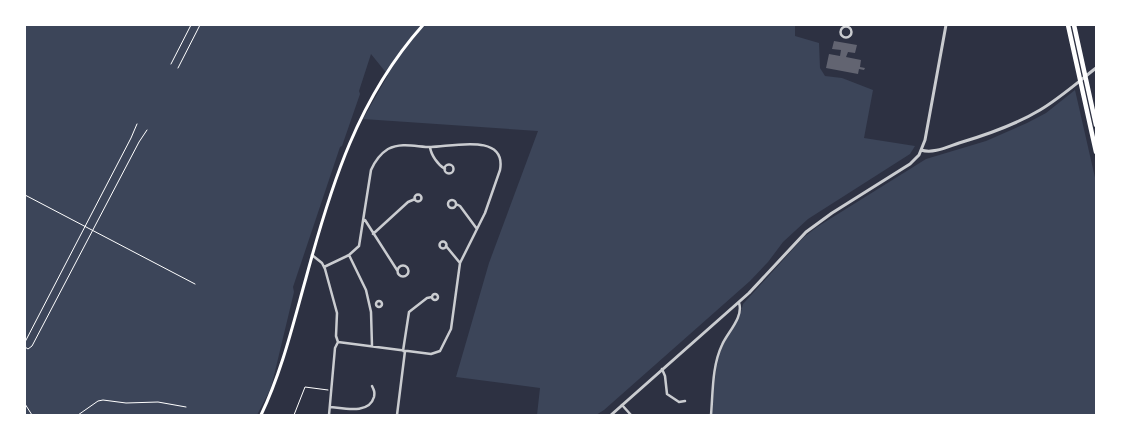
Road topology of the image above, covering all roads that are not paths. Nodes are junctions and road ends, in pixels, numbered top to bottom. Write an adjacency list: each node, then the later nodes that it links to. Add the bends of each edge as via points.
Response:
1 (423, 25): 18 (main road, via 391,64 362,114 338,174)
2 (946, 25): 9 (street, via 932,108)
3 (1068, 25): 10 (highway)
4 (1074, 25): 7 (highway)
5 (847, 26): 5 (street, via 841,30 845,37 852,32)
6 (1096, 68): 9 (street, via 1049,104 1022,119 942,149)
7 (1096, 125)
8 (430, 147): 11 (street, via 431,153); 14 (street, via 397,146 380,155 372,170); 15 (street, via 476,144 494,150 499,157 500,170)
9 (921, 150): 24 (street, via 915,161 806,232)
10 (1096, 152)
11 (445, 168)
12 (415, 200): 16 (street, via 408,202)
13 (456, 204): 15 (street)
14 (364, 219): 16 (street); 19 (street, via 360,243)
15 (477, 230): 20 (street)
16 (373, 234): 22 (street)
17 (446, 246): 20 (street)
18 (312, 255): 21 (street); 35 (main road, via 281,366)
19 (349, 255): 21 (street); 26 (street, via 365,286)
20 (460, 263): 29 (street, via 452,325 442,349 431,354)
21 (324, 267): 27 (street, via 337,312)
22 (397, 270): 22 (street, via 405,265 410,271 402,276)
23 (432, 297): 29 (street, via 408,312)
24 (738, 302): 30 (street); 40 (street, via 738,316 722,343 716,362)
25 (376, 306): 26 (street)
26 (370, 308): 28 (street)
27 (338, 342): 28 (street); 34 (street)
28 (372, 347): 29 (street)
29 (404, 351): 37 (street)
30 (662, 369): 32 (street, via 667,394 679,402); 33 (street)
31 (372, 386): 34 (street, via 374,396 366,407)
32 (685, 401)
33 (622, 405): 38 (street); 39 (street)
34 (330, 407): 36 (street)
35 (262, 415)
36 (329, 415)
37 (397, 415)
38 (611, 415)
39 (631, 415)
40 (711, 415)

